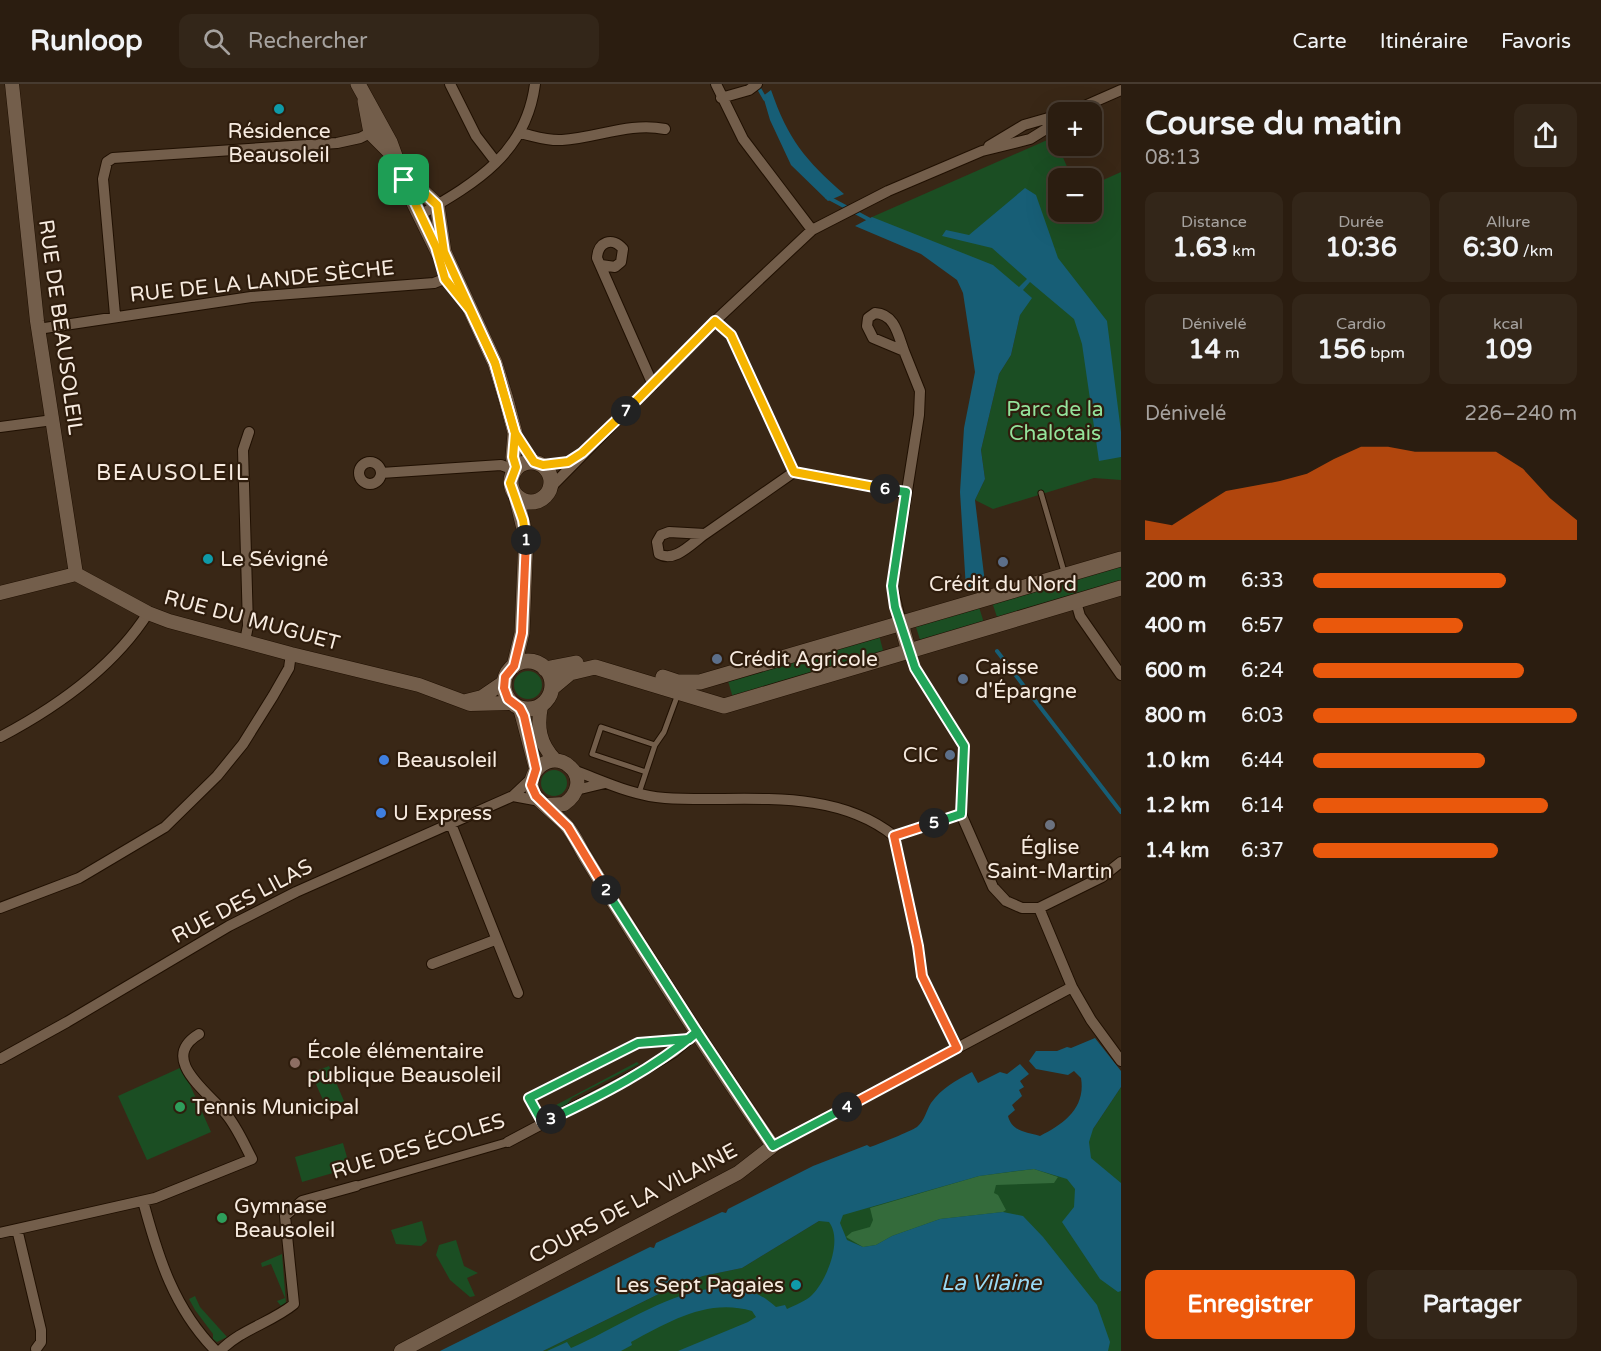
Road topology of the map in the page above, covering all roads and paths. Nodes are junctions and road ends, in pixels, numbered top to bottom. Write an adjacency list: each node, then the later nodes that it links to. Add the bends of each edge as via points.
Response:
1 (12, 84): 25 (street, RUE DE BEAUSOLEIL)
2 (450, 84): 16 (street, via 476,136)
3 (535, 84): 14 (street)
4 (716, 84): 8 (street)
5 (753, 87): 8 (street)
6 (361, 89): 13 (main road)
7 (1121, 90): 9 (street)
8 (722, 98): 20 (street, via 752,153)
9 (1094, 102)
10 (1048, 119): 15 (street, via 1024,125)
11 (665, 129): 14 (street, via 635,126 561,140)
12 (1048, 129): 15 (street, via 1018,144)
13 (377, 130): 17 (main road); 23 (street, via 349,142 122,155 107,162 103,179)
14 (520, 133): 16 (street)
15 (982, 151): 20 (street, via 864,202)
16 (496, 162): 18 (street, via 468,188)
17 (401, 171): 18 (main road); 19 (main road)
18 (437, 205): 19 (street); 22 (main road)
19 (420, 215): 22 (main road)
20 (812, 230): 24 (street)
21 (601, 265): 27 (street)
22 (450, 277): 23 (street, RUE DE LA LANDE SÈCHE, via 412,285 252,297); 31 (main road, via 495,363)
23 (115, 315): 25 (street, RUE DE LA LANDE SÈCHE)
24 (715, 321): 27 (street); 35 (street, via 731,335)
25 (38, 329): 28 (street, RUE DE BEAUSOLEIL)
26 (904, 351): 37 (street, via 920,391)
27 (653, 385): 32 (street)
28 (53, 420): 29 (street); 44 (street, RUE DE BEAUSOLEIL)
29 (0, 427)
30 (249, 432): 52 (street, via 243,450 248,626)
31 (515, 433): 33 (main road); 34 (main road)
32 (582, 453): 33 (street, via 568,462); 38 (street, via 576,465)
33 (538, 463): 34 (main road, via 524,462); 38 (main road, via 550,475)
34 (515, 469): 36 (street, via 501,465); 40 (main road, via 510,483)
35 (794, 472): 37 (street); 41 (street)
36 (381, 473)
37 (906, 492): 50 (street, via 892,586)
38 (546, 493): 40 (main road, via 529,502); 42 (main road, via 532,515)
39 (1041, 493): 45 (lane)
40 (516, 496): 42 (main road)
41 (705, 534)
42 (526, 537): 51 (main road)
43 (1121, 559): 45 (main road)
44 (76, 574): 47 (street); 49 (street, RUE DU MUGUET)
45 (1065, 576): 50 (main road)
46 (1121, 588): 48 (main road)
47 (0, 593)
48 (1076, 602): 53 (main road); 57 (street, via 1080,616)
49 (148, 613): 52 (street, RUE DU MUGUET); 64 (street, via 93,676)
50 (901, 623): 53 (main road); 56 (main road, via 700,682 678,682 598,658 561,668)
51 (522, 633): 55 (main road); 56 (main road, via 527,651)
52 (245, 641): 54 (street, RUE DU MUGUET)
53 (909, 652): 60 (main road, via 724,706); 75 (street, via 964,746)
54 (291, 654): 61 (street, RUE DU MUGUET, via 419,685); 80 (street, via 284,677 243,744 218,777 165,827 79,878)
55 (514, 666): 56 (main road, via 524,662); 58 (main road)
56 (540, 666): 59 (main road, via 550,678)
57 (1121, 675)
58 (504, 682): 61 (street, via 482,697); 62 (main road, via 505,694)
59 (552, 688): 60 (main road, via 570,673 595,667); 63 (main road)
60 (678, 692): 65 (lane, via 664,732)
61 (464, 701): 62 (street, RUE DU MUGUET, via 477,706)
62 (516, 705): 63 (main road, via 530,709); 69 (street)
63 (541, 705): 66 (street, via 540,735)
64 (0, 737)
65 (655, 745): 68 (lane); 68 (lane, via 601,727 592,754)
66 (555, 760): 67 (street); 69 (street)
67 (573, 770): 70 (street); 72 (street)
68 (646, 771): 71 (lane)
69 (534, 774): 73 (street, RUE DES LILAS); 74 (street, via 533,791)
70 (606, 783): 71 (street); 72 (street)
71 (639, 794): 78 (street, via 812,803 863,817)
72 (573, 795): 74 (street, via 559,806); 77 (street)
73 (513, 796): 74 (street); 76 (street, RUE DES LILAS)
74 (544, 803): 77 (street)
75 (961, 814): 78 (street); 81 (street, via 993,887 1006,901 1022,908)
76 (451, 824): 82 (street); 89 (street, RUE DES LILAS, via 229,926)
77 (568, 827): 87 (street)
78 (894, 836): 88 (street, via 922,976)
79 (1121, 862): 81 (street, via 1102,877)
80 (0, 908)
81 (1039, 908): 84 (street)
82 (495, 940): 83 (street); 85 (street)
83 (432, 964)
84 (1072, 987): 88 (street, COURS DE LA VILAINE); 90 (street)
85 (518, 993)
86 (199, 1034): 95 (street, via 183,1055 188,1073 227,1115 252,1159)
87 (693, 1036): 91 (street, RUE DES ÉCOLES, via 635,1076); 91 (street, via 638,1043 529,1098); 93 (street)
88 (957, 1048): 93 (street, COURS DE LA VILAINE)
89 (0, 1059)
90 (1121, 1061)
91 (543, 1123): 92 (street, RUE DES ÉCOLES)
92 (508, 1142): 94 (street, RUE DES ÉCOLES)
93 (773, 1146): 100 (street, COURS DE LA VILAINE, via 738,1173)
94 (356, 1186): 99 (street, RUE DES ÉCOLES, via 302,1201 285,1216 294,1304)
95 (143, 1201): 96 (street); 99 (street, via 180,1306)
96 (16, 1229): 97 (street); 98 (street, via 41,1330 41,1342)
97 (0, 1233)
98 (36, 1349)
99 (218, 1351)
100 (401, 1351)

